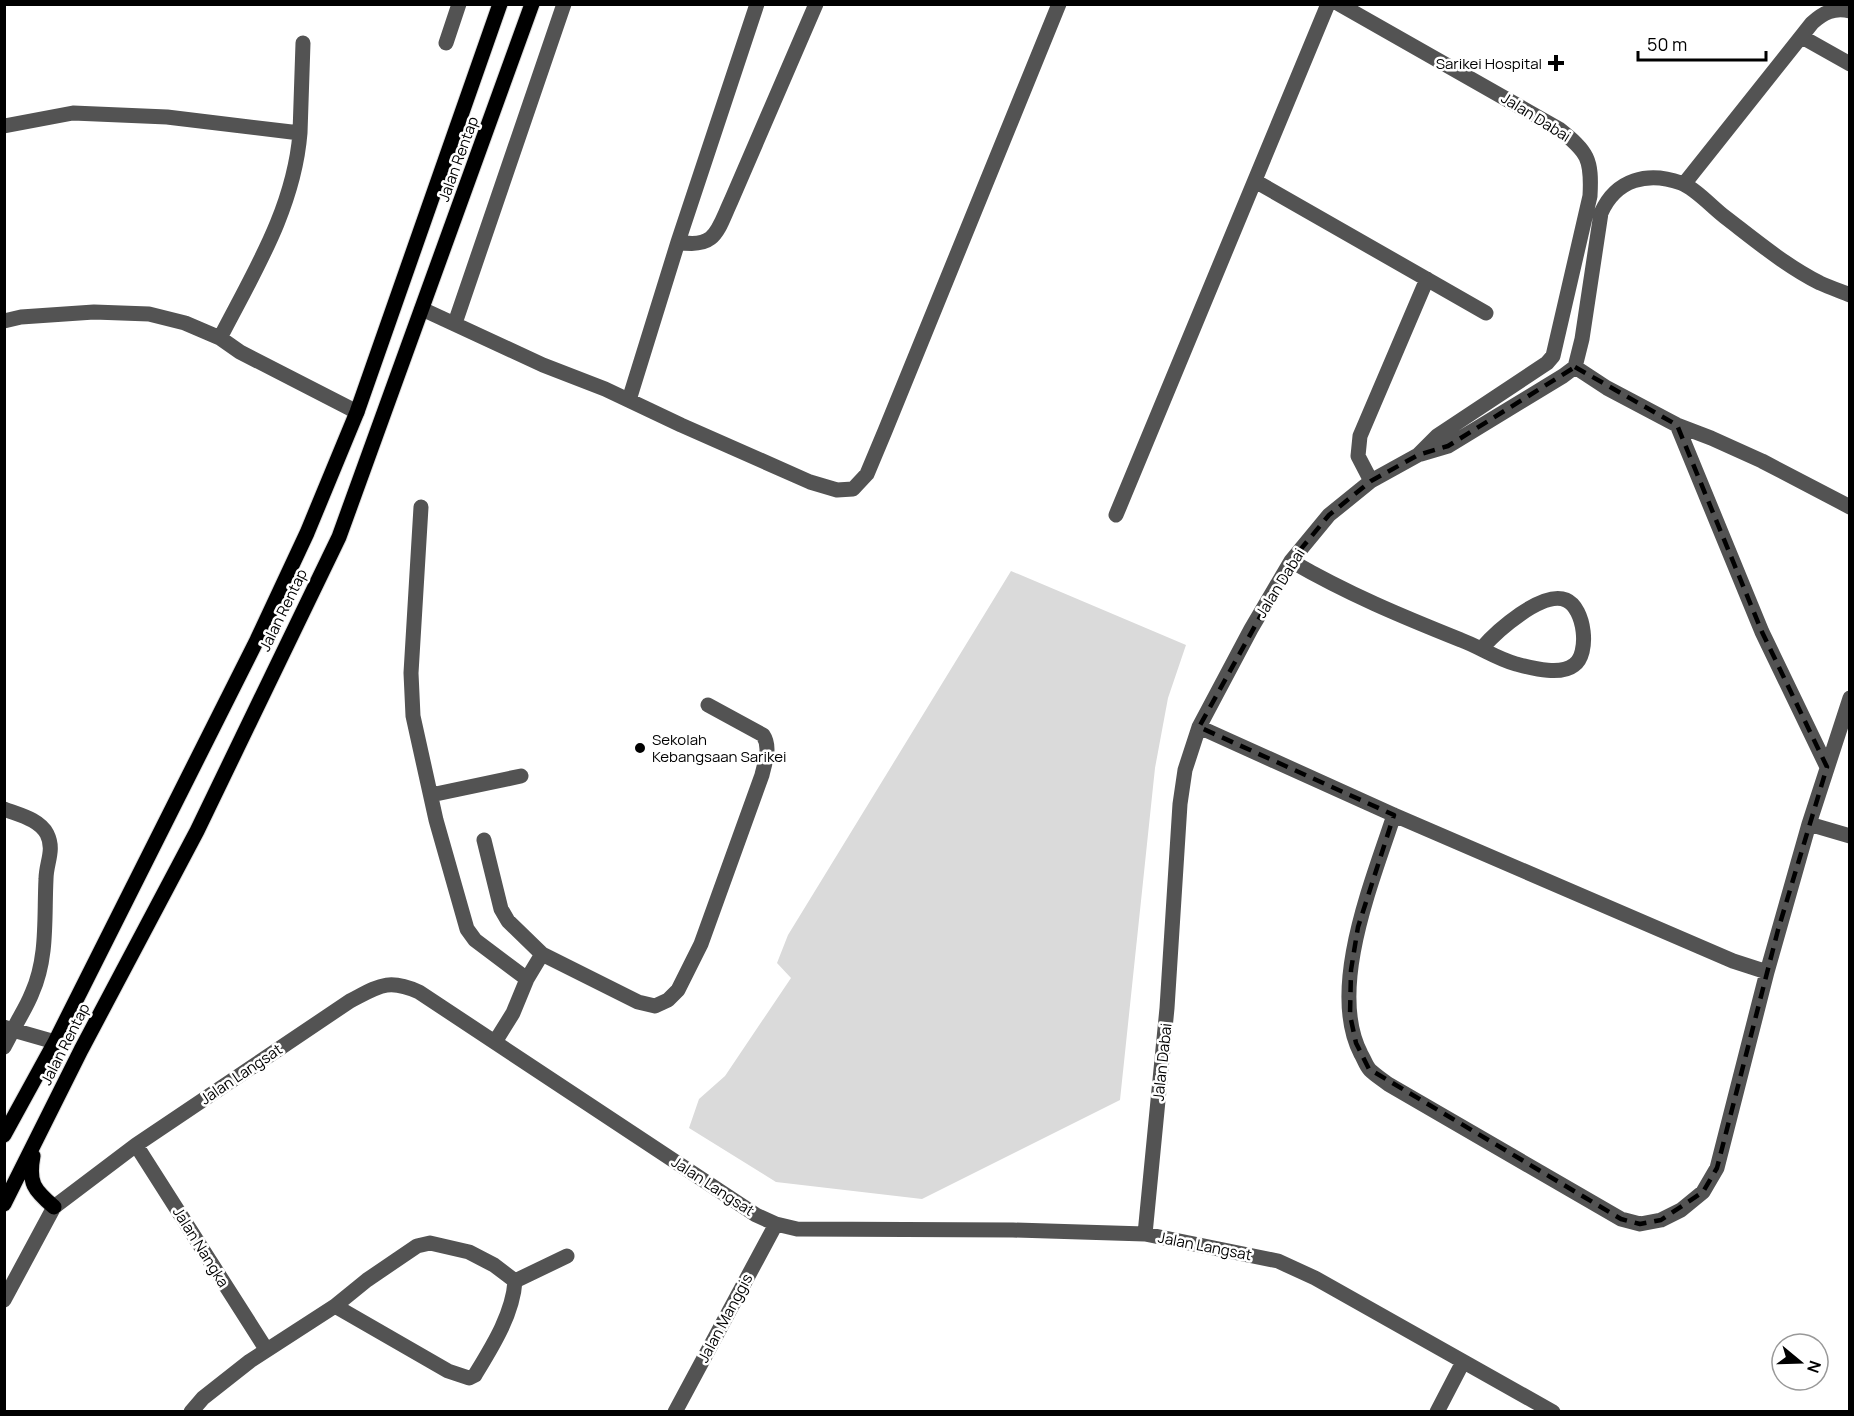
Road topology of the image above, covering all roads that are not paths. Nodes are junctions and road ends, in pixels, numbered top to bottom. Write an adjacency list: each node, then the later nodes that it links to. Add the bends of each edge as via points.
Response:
1 (459, 4): 13 (street)
2 (500, 4): 29 (main road, Jalan Rentap)
3 (532, 4): 22 (main road, Jalan Rentap)
4 (564, 4): 25 (street)
5 (757, 4): 19 (street)
6 (816, 4): 19 (street, via 717,230 700,245)
7 (1059, 4): 28 (street, via 867,474 853,489 837,490 810,482)
8 (1328, 4): 17 (street)
9 (1339, 4): 31 (street, Jalan Dabai, via 1559,129 1587,157 1592,173 1553,356 1437,436)
10 (1850, 11): 11 (street, via 1832,10 1821,15)
11 (1802, 37): 14 (street); 18 (street)
12 (303, 43): 16 (street)
13 (446, 43)
14 (1850, 64)
15 (4, 126): 16 (street, via 73,113 167,117)
16 (300, 133): 26 (street, via 296,166 275,232)
17 (1255, 181): 20 (street); 35 (street)
18 (1684, 184): 21 (street, via 1796,268); 27 (street, via 1653,177 1640,179 1626,183 1607,200 1596,239)
19 (678, 242): 28 (street)
20 (1426, 279): 23 (street); 32 (street, via 1360,436 1358,456)
21 (1850, 295)
22 (422, 309): 25 (street); 57 (main road, Jalan Rentap, via 339,537 197,831)
23 (1486, 313)
24 (4, 321): 26 (street, via 94,312 149,314 185,322)
25 (455, 323): 28 (street)
26 (220, 338): 29 (street)
27 (1575, 367): 30 (street); 31 (street, via 1448,447)
28 (628, 400)
29 (357, 412): 53 (main road, Jalan Rentap, via 257,640)
30 (1677, 425): 34 (street, via 1762,461); 41 (street, via 1762,632)
31 (1418, 455): 32 (street, Jalan Dabai)
32 (1371, 481): 36 (street, Jalan Dabai, via 1329,515)
33 (421, 507): 43 (street, via 411,673 413,716)
34 (1850, 507)
35 (1116, 514)
36 (1291, 561): 37 (street, via 1367,602); 40 (street, Jalan Dabai)
37 (1482, 648): 37 (street, via 1523,612 1556,599 1566,600 1581,616 1581,655 1574,665 1560,670 1498,658)
38 (1850, 698): 41 (street)
39 (708, 705): 49 (street, via 763,735 767,750 762,775 701,944 678,990 655,1006 638,1002)
40 (1199, 727): 45 (street); 62 (street, Jalan Dabai, via 1185,770 1180,804 1167,1008)
41 (1827, 768): 46 (street)
42 (520, 776): 43 (street)
43 (431, 795): 51 (street, via 466,929)
44 (4, 809): 52 (street, via 37,822 52,846 46,876 41,966 33,993)
45 (1394, 815): 50 (street, via 1733,961); 50 (street, via 1358,927 1351,970 1350,1015 1356,1043 1370,1069 1388,1084 1622,1219 1641,1224 1661,1220 1703,1192 1717,1168)
46 (1809, 824): 47 (street); 50 (street)
47 (1850, 836)
48 (484, 840): 49 (street, via 501,909)
49 (542, 954): 51 (street)
50 (1767, 972)
51 (527, 979): 54 (street)
52 (9, 1029): 53 (street); 55 (street)
53 (55, 1042): 56 (main road, Jalan Rentap)
54 (495, 1042): 58 (street, Jalan Langsat, via 419,992 390,983 350,1002); 61 (street, Jalan Langsat, via 756,1215)
55 (4, 1047)
56 (4, 1135)
57 (35, 1144): 59 (main road, Jalan Rentap); 60 (main road, via 30,1174 33,1185)
58 (136, 1144): 60 (street, Jalan Langsat); 67 (street, Jalan Nangka)
59 (4, 1204)
60 (54, 1207): 65 (street, Jalan Langsat)
61 (776, 1224): 62 (street, Jalan Langsat, via 797,1229); 70 (street, Jalan Manggis)
62 (1144, 1234): 68 (street, Jalan Langsat, via 1278,1261)
63 (567, 1256): 64 (street)
64 (515, 1281): 66 (street, via 469,1252 430,1243 398,1258); 66 (street, via 514,1297 505,1318 475,1375 469,1378 448,1371)
65 (4, 1300)
66 (335, 1306): 67 (street)
67 (266, 1349): 69 (street, via 203,1398)
68 (1463, 1362): 71 (street); 72 (street, Jalan Langsat)
69 (191, 1412)
70 (675, 1412)
71 (1437, 1412)
72 (1553, 1412)

